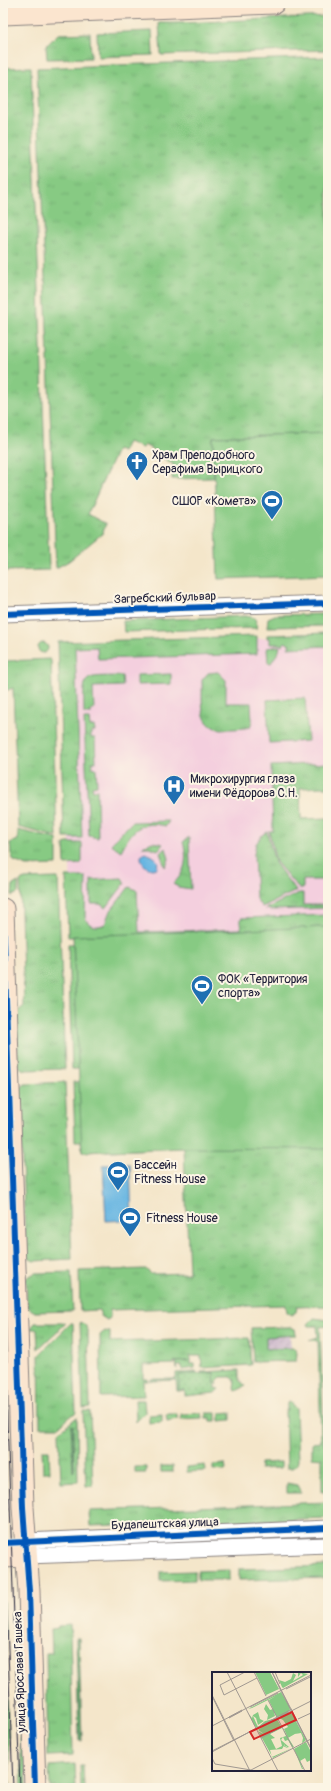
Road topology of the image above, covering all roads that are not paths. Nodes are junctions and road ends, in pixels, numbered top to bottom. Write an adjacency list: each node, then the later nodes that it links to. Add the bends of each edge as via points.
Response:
1 (274, 3): 2 (street)
2 (3, 14)
3 (328, 603): 4 (street, Загребский бульвар)
4 (3, 614)
5 (3, 909): 9 (street, улица Ярослава Гашека)
6 (328, 1528): 9 (street, Будапештская улица)
7 (3, 1542): 9 (street, Будапештская улица)
8 (328, 1545): 9 (street, Будапештская улица)
9 (26, 1549): 10 (street, Будапештская улица); 11 (street, улица Ярослава Гашека)
10 (3, 1557)
11 (35, 1788)

